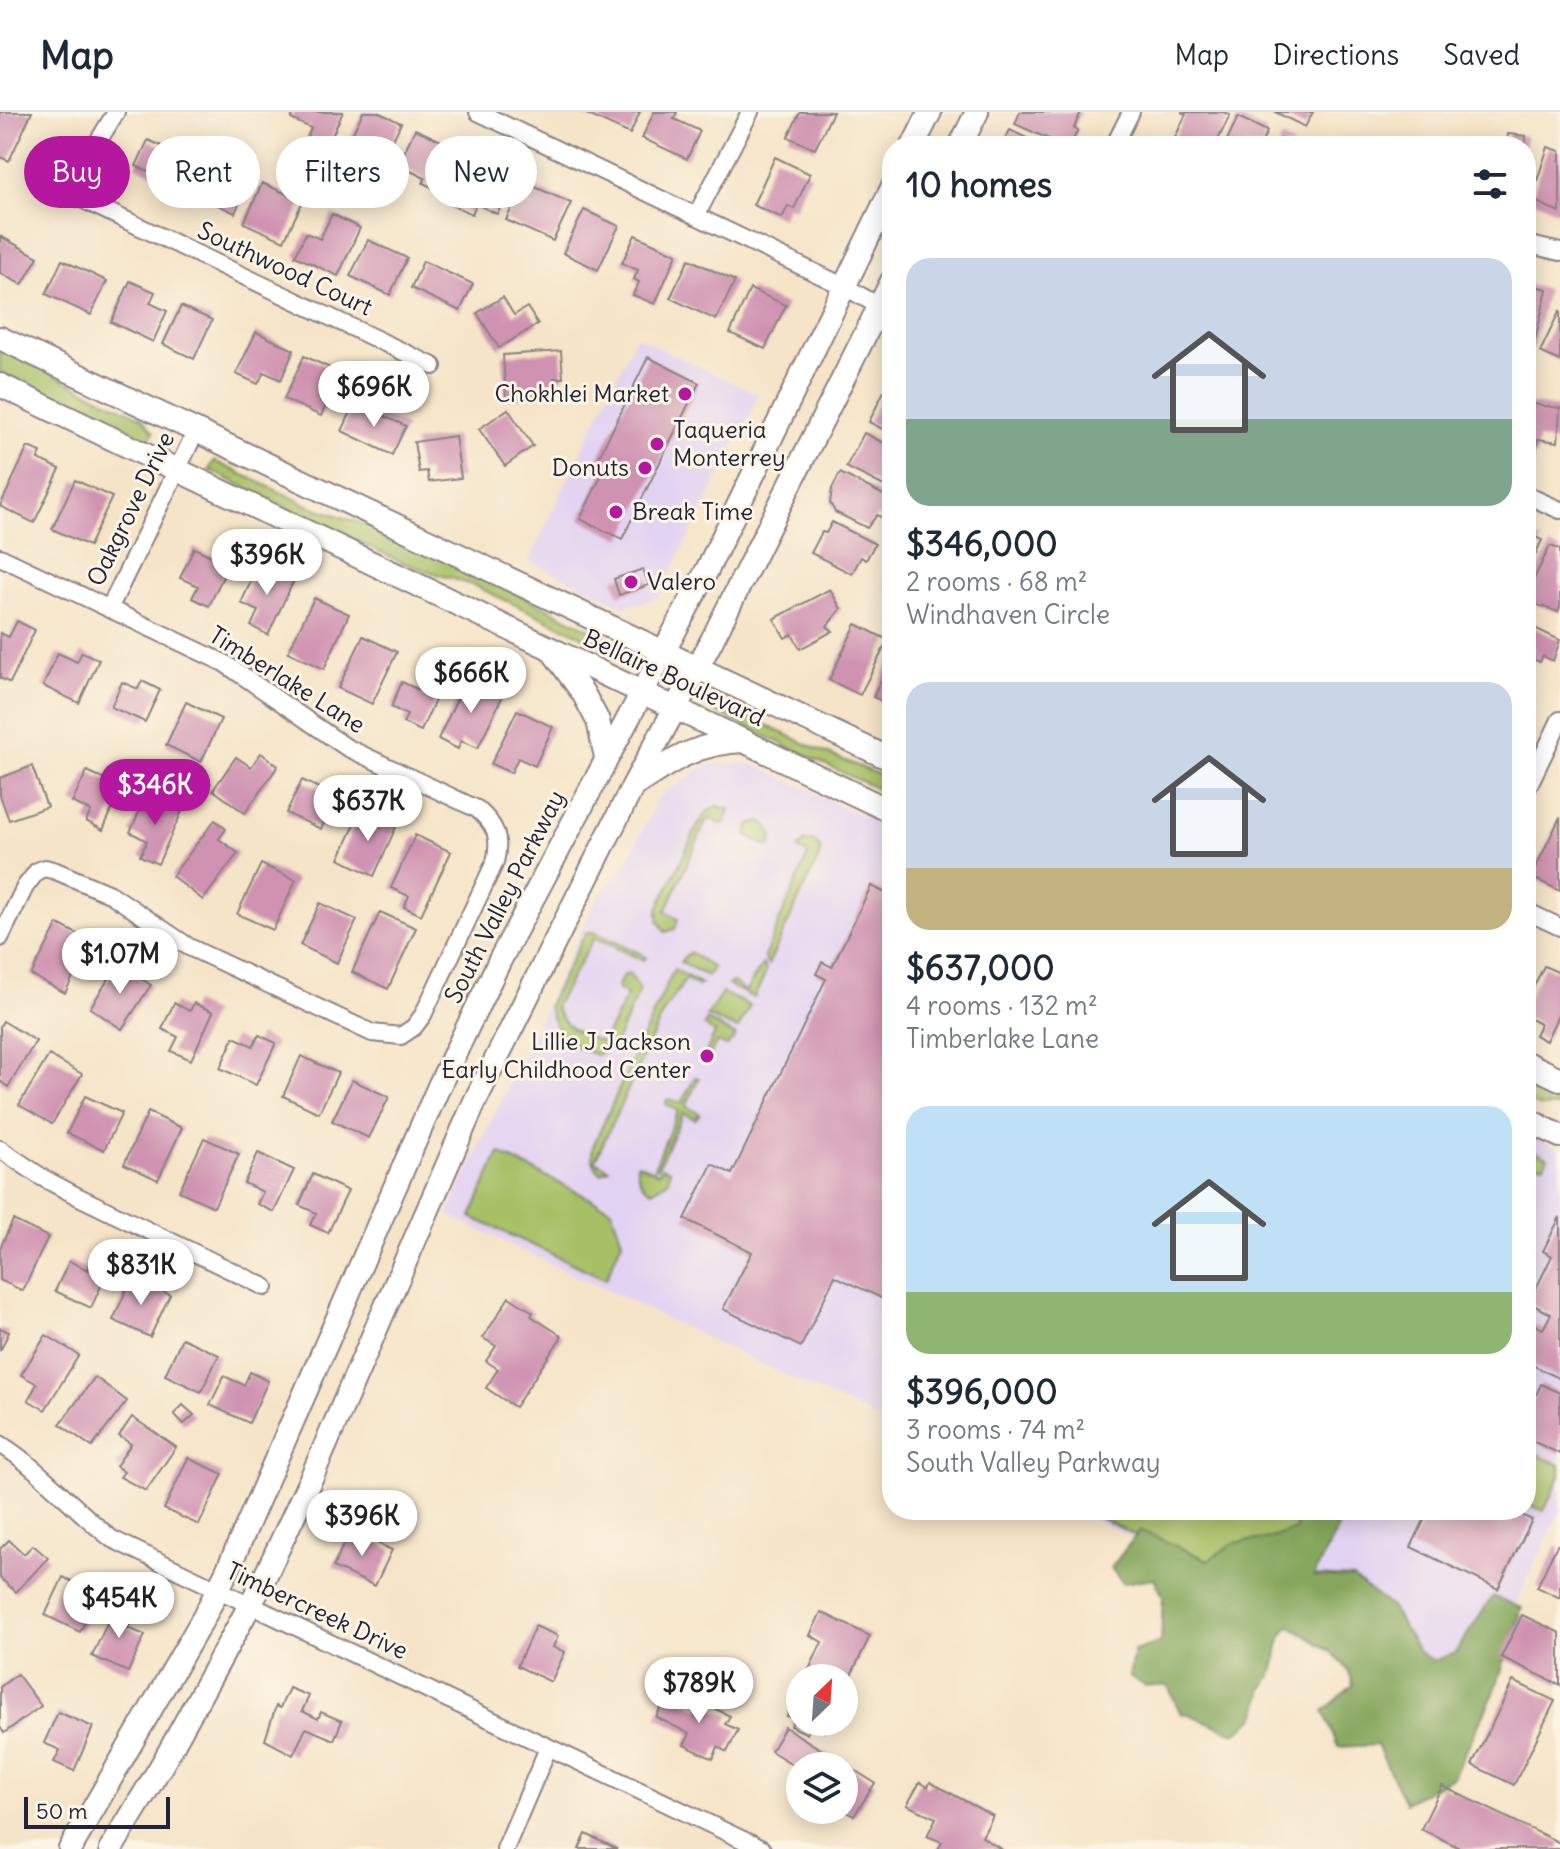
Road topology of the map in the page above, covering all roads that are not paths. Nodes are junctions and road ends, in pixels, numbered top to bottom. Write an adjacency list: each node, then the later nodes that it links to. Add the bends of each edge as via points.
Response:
1 (116, 112): 18 (street, Southwood Court, via 85,163 73,195)
2 (478, 112): 11 (street)
3 (750, 112): 11 (street)
4 (930, 112): 7 (main road)
5 (977, 112): 8 (main road)
6 (1131, 112): 9 (street)
7 (918, 136)
8 (965, 136)
9 (1119, 136)
10 (882, 208): 14 (main road, South Valley Parkway)
11 (696, 216): 14 (street)
12 (1536, 246): 13 (street)
13 (1560, 252)
14 (843, 286): 15 (street); 27 (main road, South Valley Parkway)
15 (882, 308)
16 (882, 318): 28 (main road)
17 (0, 338): 20 (main road, Bellaire Boulevard)
18 (433, 366)
19 (0, 385): 21 (main road, Bellaire Boulevard)
20 (196, 431): 21 (street, Oakgrove Drive); 27 (main road, Bellaire Boulevard)
21 (176, 472): 25 (street, Oakgrove Drive); 26 (main road, Bellaire Boulevard)
22 (1536, 499): 23 (street)
23 (1560, 510)
24 (0, 557): 25 (street, Timberlake Lane)
25 (109, 609): 40 (street, Timberlake Lane, via 224,663 346,747 477,809 498,832 495,862 430,1001 414,1027 401,1036 372,1033 217,960 112,895 45,868 25,887)
26 (550, 648): 29 (main road, Bellaire Boulevard); 34 (main road, via 598,721)
27 (663, 652): 28 (main road, Bellaire Boulevard); 29 (main road, South Valley Parkway)
28 (697, 668): 30 (main road); 33 (main road, Bellaire Boulevard)
29 (642, 690): 30 (main road, Bellaire Boulevard); 34 (main road, South Valley Parkway)
30 (676, 707): 32 (main road, Bellaire Boulevard); 36 (main road)
31 (1560, 720): 35 (street)
32 (746, 741): 36 (main road, via 721,741 683,754); 37 (main road, Bellaire Boulevard)
33 (882, 755)
34 (606, 757): 48 (main road, South Valley Parkway, via 440,1084)
35 (1536, 770)
36 (633, 786): 49 (main road, via 476,1099)
37 (882, 807)
38 (1536, 916): 39 (street)
39 (1560, 927)
40 (0, 938)
41 (1536, 1068): 42 (main road)
42 (1560, 1079)
43 (1536, 1124): 44 (main road)
44 (1560, 1136)
45 (0, 1149): 46 (street, via 66,1190)
46 (265, 1287)
47 (0, 1444): 48 (street, Timbercreek Drive, via 112,1539)
48 (217, 1590): 49 (street, Timbercreek Drive); 51 (main road, South Valley Parkway)
49 (251, 1606): 50 (street, Timbercreek Drive); 52 (main road)
50 (548, 1748): 53 (street); 54 (street, Timbercreek Drive)
51 (70, 1849)
52 (111, 1849)
53 (505, 1849)
54 (762, 1849)

